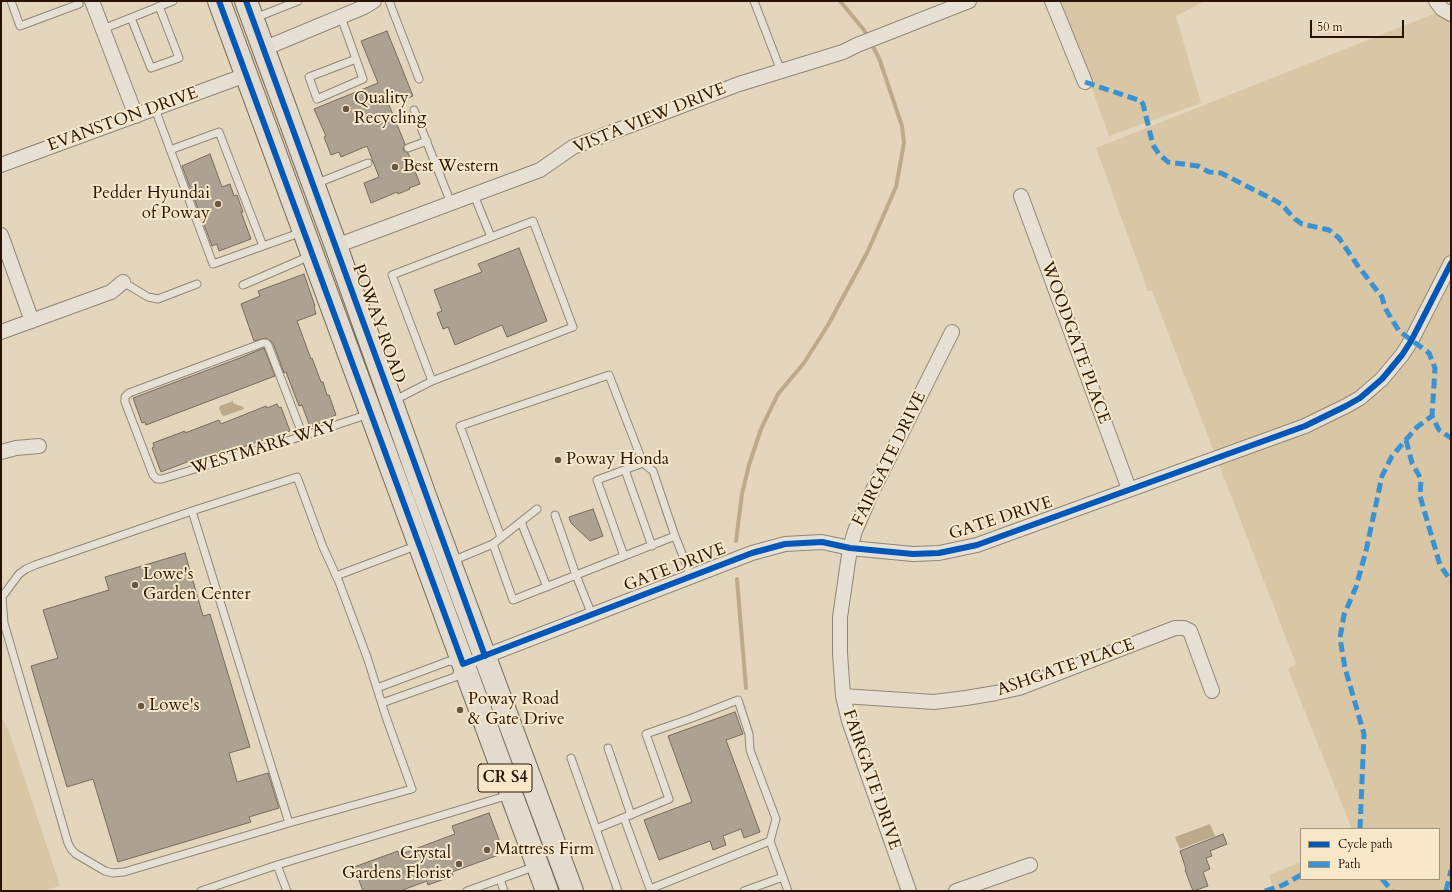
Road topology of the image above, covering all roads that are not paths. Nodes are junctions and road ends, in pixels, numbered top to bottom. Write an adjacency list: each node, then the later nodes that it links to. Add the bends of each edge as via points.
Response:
1 (11, 1): 12 (lane, via 20,26)
2 (173, 1): 13 (lane)
3 (219, 1): 22 (main road, CR S4)
4 (231, 1): 19 (main road, via 248,49 252,52)
5 (298, 1): 14 (lane)
6 (374, 1): 16 (street)
7 (389, 1): 23 (lane)
8 (754, 1): 21 (lane)
9 (969, 1): 21 (street, VISTA VIEW DRIVE, via 843,52)
10 (1052, 1): 24 (street)
11 (1436, 1): 15 (street, via 1442,9)
12 (86, 3): 18 (street)
13 (162, 4): 17 (lane); 17 (lane, via 179,58 151,68)
14 (249, 10): 19 (main road, POWAY ROAD / CR S4)
15 (1451, 14)
16 (341, 17): 19 (street); 20 (lane)
17 (131, 18): 18 (lane)
18 (103, 29): 27 (street)
19 (263, 49): 33 (main road, POWAY ROAD / CR S4)
20 (356, 58): 20 (lane, via 363,79 317,99 309,77)
21 (781, 71): 34 (street, VISTA VIEW DRIVE, via 739,84 573,147 540,170)
22 (246, 75): 25 (street, EVANSTON DRIVE); 37 (main road, CR S4); 41 (main road, via 253,72 260,76 304,190)
23 (419, 79)
24 (1085, 82)
25 (155, 108): 27 (street, EVANSTON DRIVE); 30 (lane)
26 (414, 110): 28 (lane)
27 (136, 116): 32 (street, EVANSTON DRIVE)
28 (426, 141): 29 (lane); 36 (lane)
29 (408, 148)
30 (170, 150): 40 (lane, via 219,132); 40 (lane, via 213,264)
31 (368, 163): 33 (lane)
32 (1, 165)
33 (313, 184): 41 (main road, POWAY ROAD / CR S4)
34 (474, 195): 36 (street, VISTA VIEW DRIVE); 39 (lane)
35 (1020, 196): 59 (street, WOODGATE PLACE)
36 (451, 203): 41 (street, VISTA VIEW DRIVE)
37 (304, 231): 40 (lane); 42 (main road, CR S4)
38 (1, 235): 48 (street)
39 (491, 237): 51 (lane, via 392,275); 51 (lane, via 533,221 573,327)
40 (263, 246)
41 (336, 246): 52 (main road, POWAY ROAD / CR S4)
42 (312, 255): 44 (main road, CR S4); 47 (lane)
43 (1451, 263): 59 (street, GATE DRIVE, via 1402,355 1382,379 1360,398 1305,426)
44 (322, 280): 52 (main road, via 344,307 376,394); 53 (main road, CR S4)
45 (123, 282): 46 (lane, via 148,297 158,299); 48 (street, via 111,292)
46 (197, 284)
47 (243, 285)
48 (32, 321): 49 (street)
49 (1, 332)
50 (952, 332): 70 (street, FAIRGATE DRIVE, via 872,494)
51 (432, 381): 52 (lane)
52 (391, 402): 60 (main road, POWAY ROAD / CR S4)
53 (371, 414): 54 (lane, WESTMARK WAY); 60 (main road, via 382,412 387,416 408,470); 68 (main road, CR S4)
54 (303, 436): 54 (lane, WESTMARK WAY, via 266,343 129,393 125,397 153,475 157,479)
55 (39, 446): 56 (street)
56 (1, 452)
57 (643, 463): 58 (lane); 65 (lane, via 653,470); 66 (lane, via 609,375 460,426)
58 (624, 470): 69 (lane); 71 (lane, via 596,480)
59 (1129, 489): 70 (street, GATE DRIVE, via 977,545 939,553 913,554)
60 (424, 493): 72 (main road, POWAY ROAD / CR S4)
61 (537, 509): 64 (lane)
62 (192, 511): 74 (lane, via 297,477); 89 (lane); 89 (lane, via 35,564 19,574 2,597 4,623 68,843 76,854 113,873 124,872)
63 (555, 515): 73 (lane)
64 (521, 522): 66 (lane); 76 (lane)
65 (675, 536): 69 (lane); 75 (lane)
66 (501, 537): 67 (lane)
67 (493, 544): 72 (lane); 76 (lane, via 513,600)
68 (419, 545): 74 (lane); 79 (main road, CR S4)
69 (652, 546): 71 (lane)
70 (850, 548): 75 (street, GATE DRIVE, via 822,542 785,544 752,553); 82 (street, FAIRGATE DRIVE, via 840,617)
71 (624, 556): 73 (lane)
72 (450, 562): 78 (main road, POWAY ROAD / CR S4)
73 (576, 575): 76 (lane); 77 (lane)
74 (336, 576): 80 (lane)
75 (690, 576): 77 (street, GATE DRIVE)
76 (547, 587)
77 (592, 615): 78 (street, GATE DRIVE)
78 (485, 656): 79 (street, GATE DRIVE); 105 (main road, POWAY ROAD / CR S4)
79 (463, 664): 80 (lane, via 449,661); 83 (lane, via 455,677); 86 (main road, CR S4)
80 (378, 688): 83 (lane)
81 (1212, 691): 82 (street, ASHGATE PLACE, via 1190,631 1175,628 1019,688 996,693 934,702)
82 (843, 696): 109 (street, FAIRGATE DRIVE, via 856,745)
83 (382, 703): 89 (lane, via 412,789)
84 (608, 748): 87 (lane)
85 (571, 758): 90 (lane)
86 (511, 794): 91 (main road, CR S4); 93 (lane)
87 (631, 815): 88 (lane); 92 (lane, via 669,799 646,734 738,700 749,734 750,750 776,819)
88 (624, 818): 90 (lane); 98 (lane)
89 (289, 823)
90 (596, 829): 106 (lane)
91 (528, 838): 94 (main road, CR S4); 104 (main road, via 546,861)
92 (770, 841): 96 (lane); 98 (lane)
93 (277, 865): 99 (lane); 100 (lane)
94 (538, 865): 97 (lane); 103 (main road, CR S4)
95 (1030, 865): 110 (street)
96 (783, 877): 107 (lane); 108 (lane)
97 (500, 879): 101 (lane); 102 (lane)
98 (650, 890)
99 (201, 891)
100 (287, 891)
101 (467, 891)
102 (504, 891)
103 (547, 891)
104 (558, 891)
105 (572, 891)
106 (618, 891)
107 (744, 891)
108 (788, 891)
109 (909, 891)
110 (956, 891)

